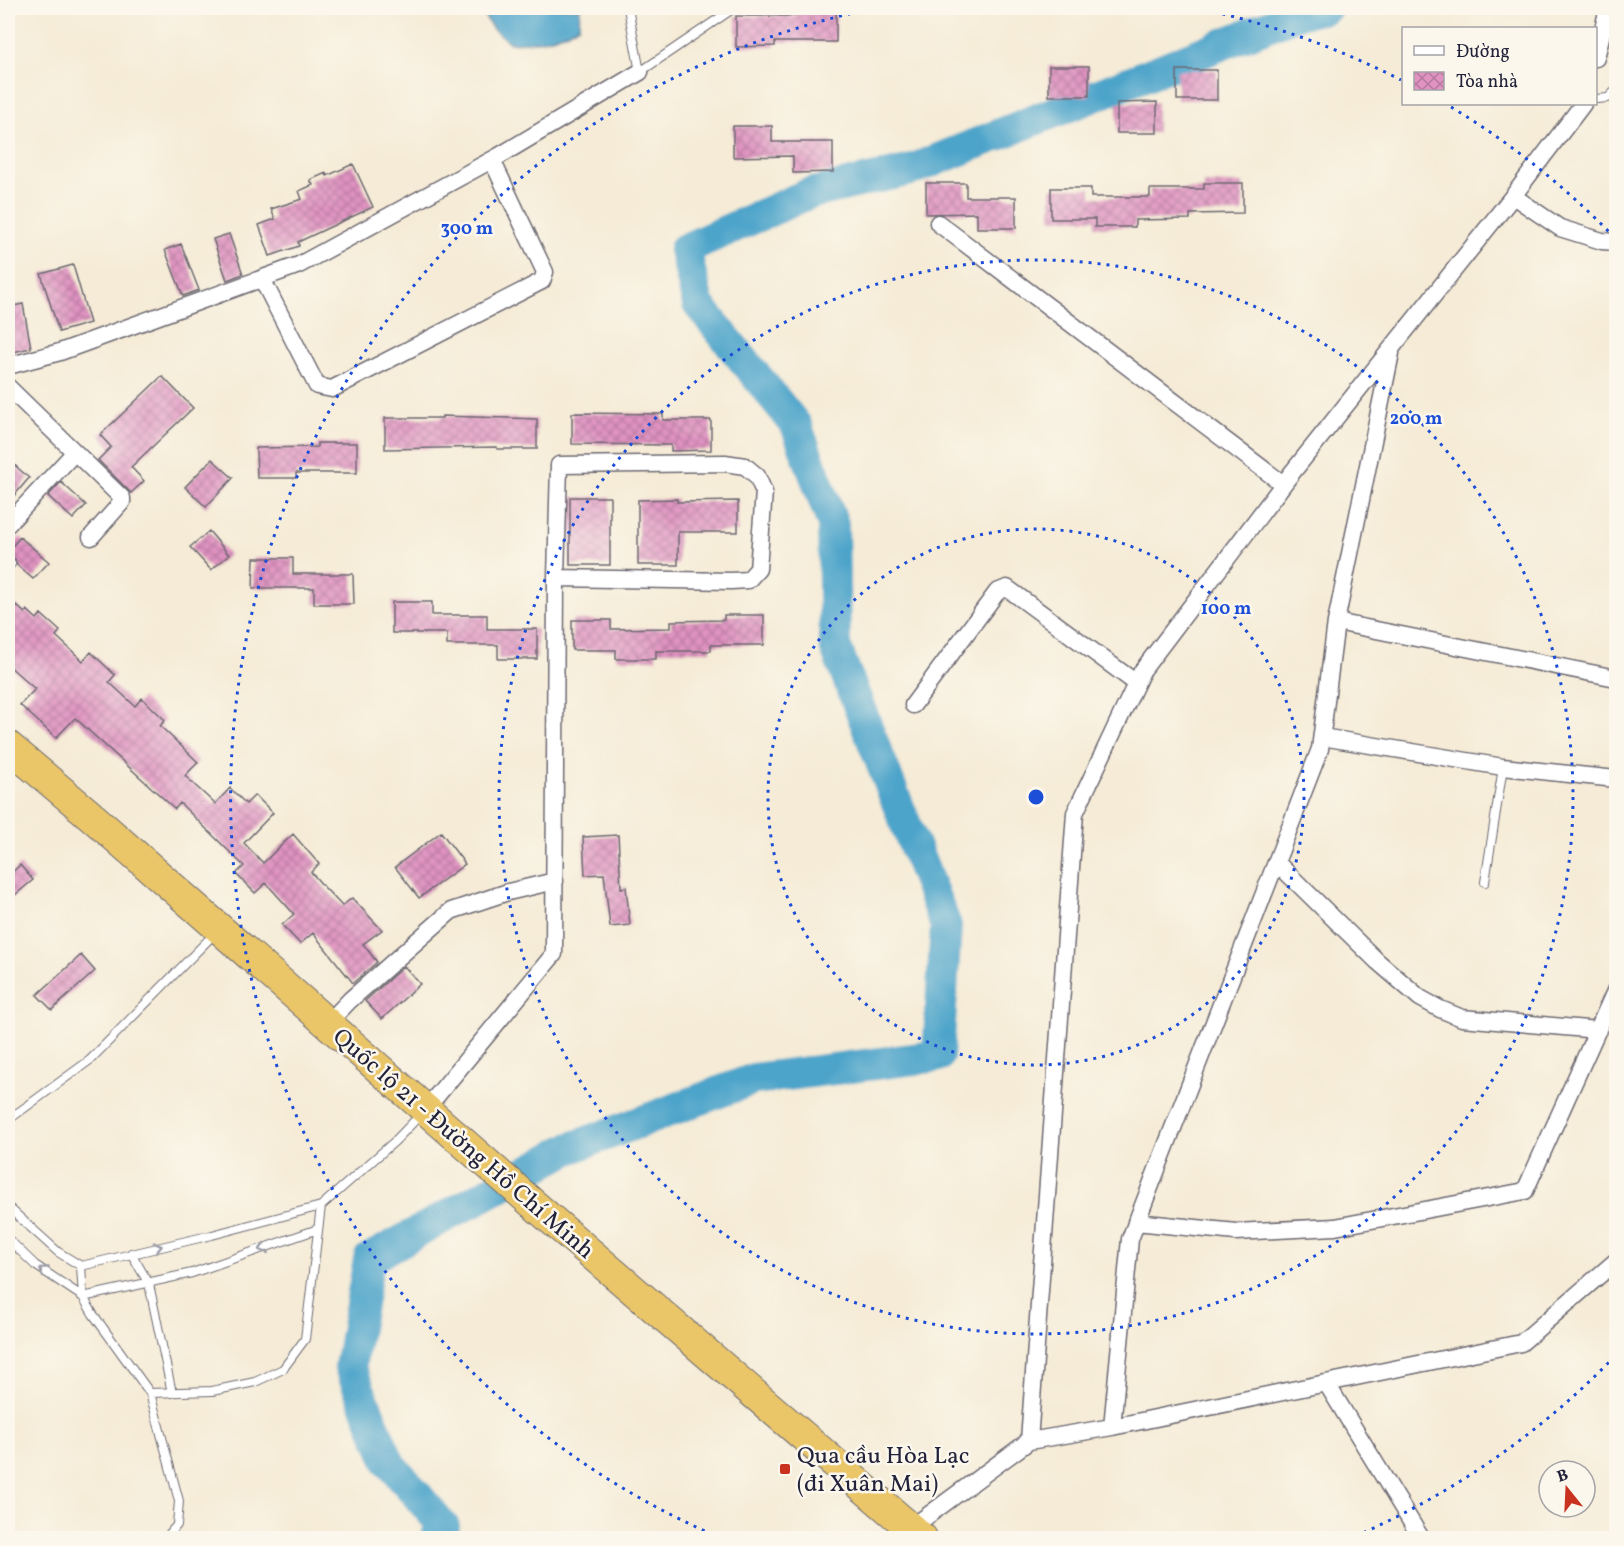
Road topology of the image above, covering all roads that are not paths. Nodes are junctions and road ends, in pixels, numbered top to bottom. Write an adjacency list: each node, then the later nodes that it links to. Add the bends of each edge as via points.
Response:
1 (628, 8): 5 (lane)
2 (734, 8): 5 (lane)
3 (1608, 8): 4 (street)
4 (1597, 54)
5 (640, 72): 9 (street)
6 (1617, 90): 7 (lane, via 1608,98)
7 (1597, 99)
8 (1582, 105): 10 (street)
9 (492, 160): 13 (street, via 299,265); 13 (street, via 545,272 542,281 332,389 316,386)
10 (1513, 196): 12 (street, via 1560,228); 14 (street)
11 (938, 223): 18 (street)
12 (1617, 242)
13 (262, 279): 15 (street, via 60,352)
14 (1391, 349): 18 (street); 22 (street)
15 (8, 366)
16 (8, 387): 17 (street)
17 (75, 452): 19 (street); 20 (street, via 122,498)
18 (1283, 484): 24 (street)
19 (8, 524)
20 (92, 537)
21 (556, 578): 21 (street, via 559,465 724,463 745,466 757,476 764,492 758,569 748,580); 31 (street)
22 (1336, 622): 23 (street); 26 (street)
23 (1617, 678)
24 (1136, 683): 25 (street, via 1007,588 997,592); 53 (street, via 1075,813)
25 (913, 705)
26 (1322, 737): 28 (street); 30 (street)
27 (8, 746): 33 (highway, Quốc lộ 21 - Đường Hồ Chí Minh)
28 (1503, 767): 29 (street); 32 (lane)
29 (1617, 779)
30 (1276, 861): 36 (street, via 1377,961 1440,1010 1462,1018); 41 (street)
31 (555, 881): 35 (street, via 451,911); 37 (street, via 554,954)
32 (1485, 882)
33 (219, 929): 35 (highway, Quốc lộ 21 - Đường Hồ Chí Minh); 38 (lane, via 90,1059)
34 (1617, 989): 36 (street)
35 (327, 1024): 37 (highway, Quốc lộ 21 - Đường Hồ Chí Minh)
36 (1598, 1030): 41 (street, via 1525,1191 1335,1227 1236,1232)
37 (425, 1110): 39 (lane); 54 (highway, Quốc lộ 21 - Đường Hồ Chí Minh)
38 (8, 1120)
39 (321, 1206): 42 (lane); 44 (lane, one-way to 39)
40 (8, 1207): 46 (lane, via 58,1252)
41 (1136, 1222): 52 (street, via 1130,1239)
42 (318, 1229): 47 (lane, one-way to 47); 51 (lane, via 304,1339 283,1369 255,1382 212,1391)
43 (8, 1239): 48 (lane, one-way to 43, via 35,1265)
44 (131, 1253): 46 (lane); 47 (lane)
45 (1617, 1261): 49 (street, via 1521,1344)
46 (81, 1266): 48 (lane)
47 (149, 1284): 48 (lane); 51 (lane)
48 (83, 1297): 50 (lane)
49 (1327, 1384): 52 (street); 56 (street)
50 (150, 1393): 51 (lane); 55 (lane, via 179,1501 177,1525)
51 (172, 1393)
52 (1112, 1427): 53 (street)
53 (1029, 1441): 54 (street)
54 (916, 1533)
55 (166, 1539)
56 (1421, 1539)

